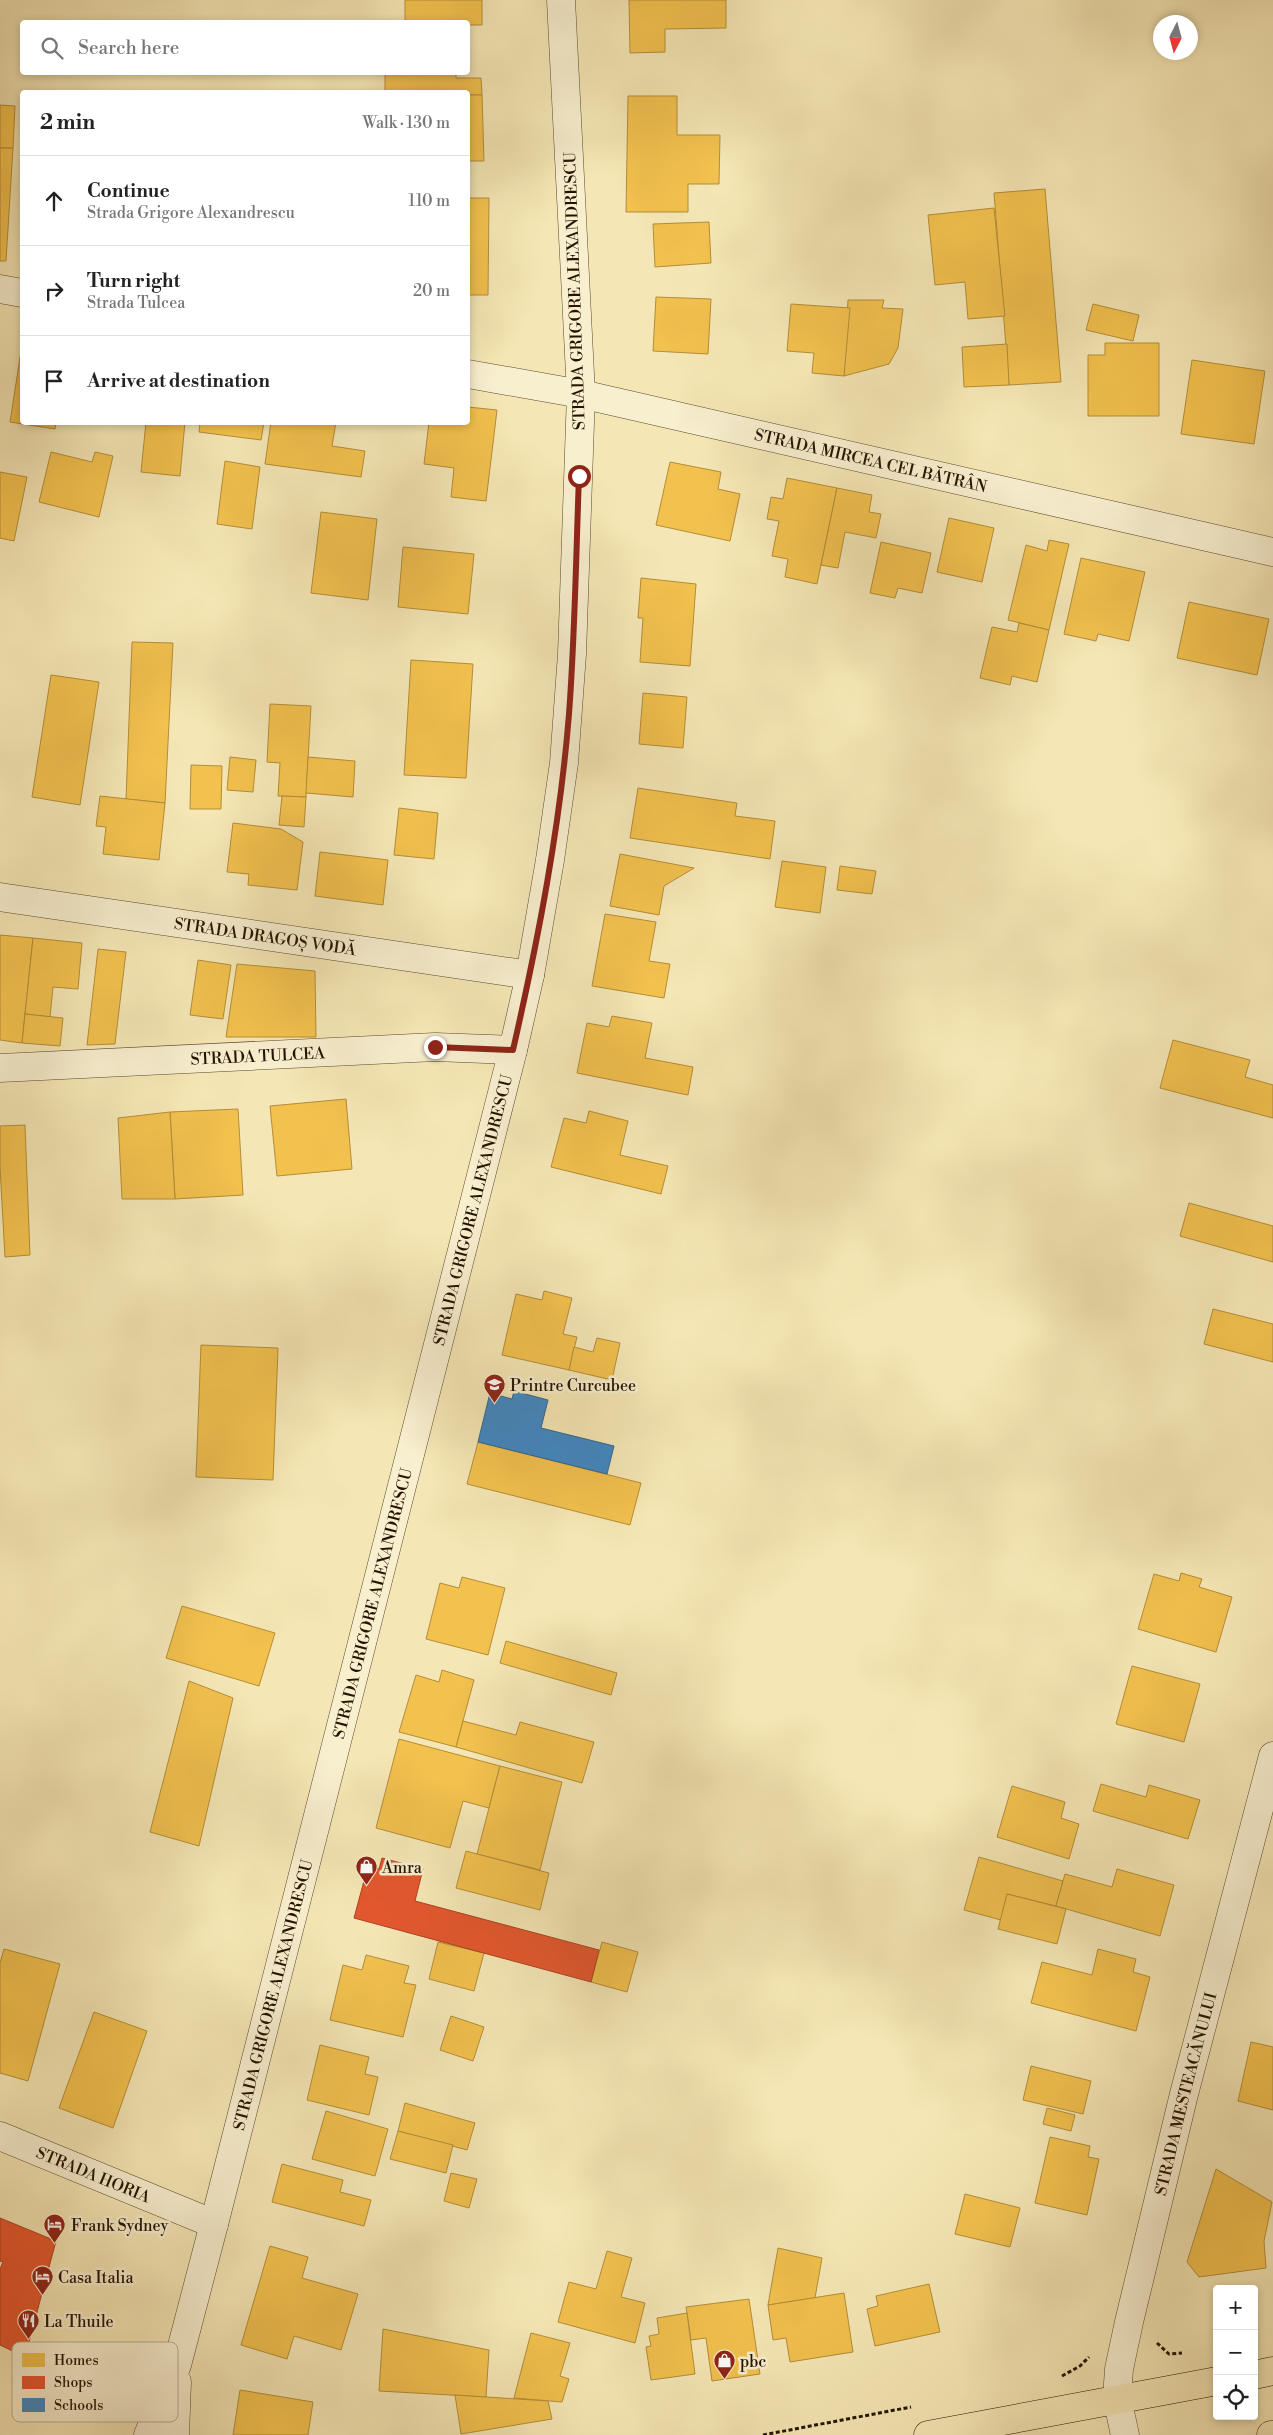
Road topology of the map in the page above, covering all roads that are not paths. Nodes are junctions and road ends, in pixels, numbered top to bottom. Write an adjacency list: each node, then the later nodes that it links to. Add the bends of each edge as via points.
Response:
1 (561, 0): 5 (street, STRADA GRIGORE ALEXANDRESCU)
2 (0, 289): 3 (street)
3 (20, 294)
4 (470, 374): 5 (street, STRADA MIRCEA CEL BĂTRÂN)
5 (581, 394): 6 (street, STRADA MIRCEA CEL BĂTRÂN); 8 (street, STRADA GRIGORE ALEXANDRESCU, via 569,714 550,860)
6 (1273, 552)
7 (0, 897): 8 (street, STRADA DRAGOȘ VODĂ)
8 (530, 975): 9 (street, STRADA GRIGORE ALEXANDRESCU)
9 (513, 1050): 10 (street, STRADA TULCEA, via 435,1047); 13 (street, STRADA GRIGORE ALEXANDRESCU)
10 (0, 1068)
11 (1273, 1756): 18 (street, STRADA MESTEACĂNULUI, via 1184,2094 1123,2350)
12 (0, 2136): 13 (street, STRADA HORIA)
13 (214, 2224): 14 (street, STRADA GRIGORE ALEXANDRESCU)
14 (178, 2361)
15 (1273, 2371): 16 (main road)
16 (1258, 2374)
17 (1213, 2382): 18 (main road)
18 (1118, 2398): 23 (main road); 24 (street, STRADA MESTEACĂNULUI)
19 (153, 2422): 21 (street, STRADA GRIGORE ALEXANDRESCU)
20 (175, 2422): 22 (street, STRADA GRIGORE ALEXANDRESCU)
21 (148, 2435)
22 (175, 2435)
23 (928, 2435)
24 (1125, 2435)

